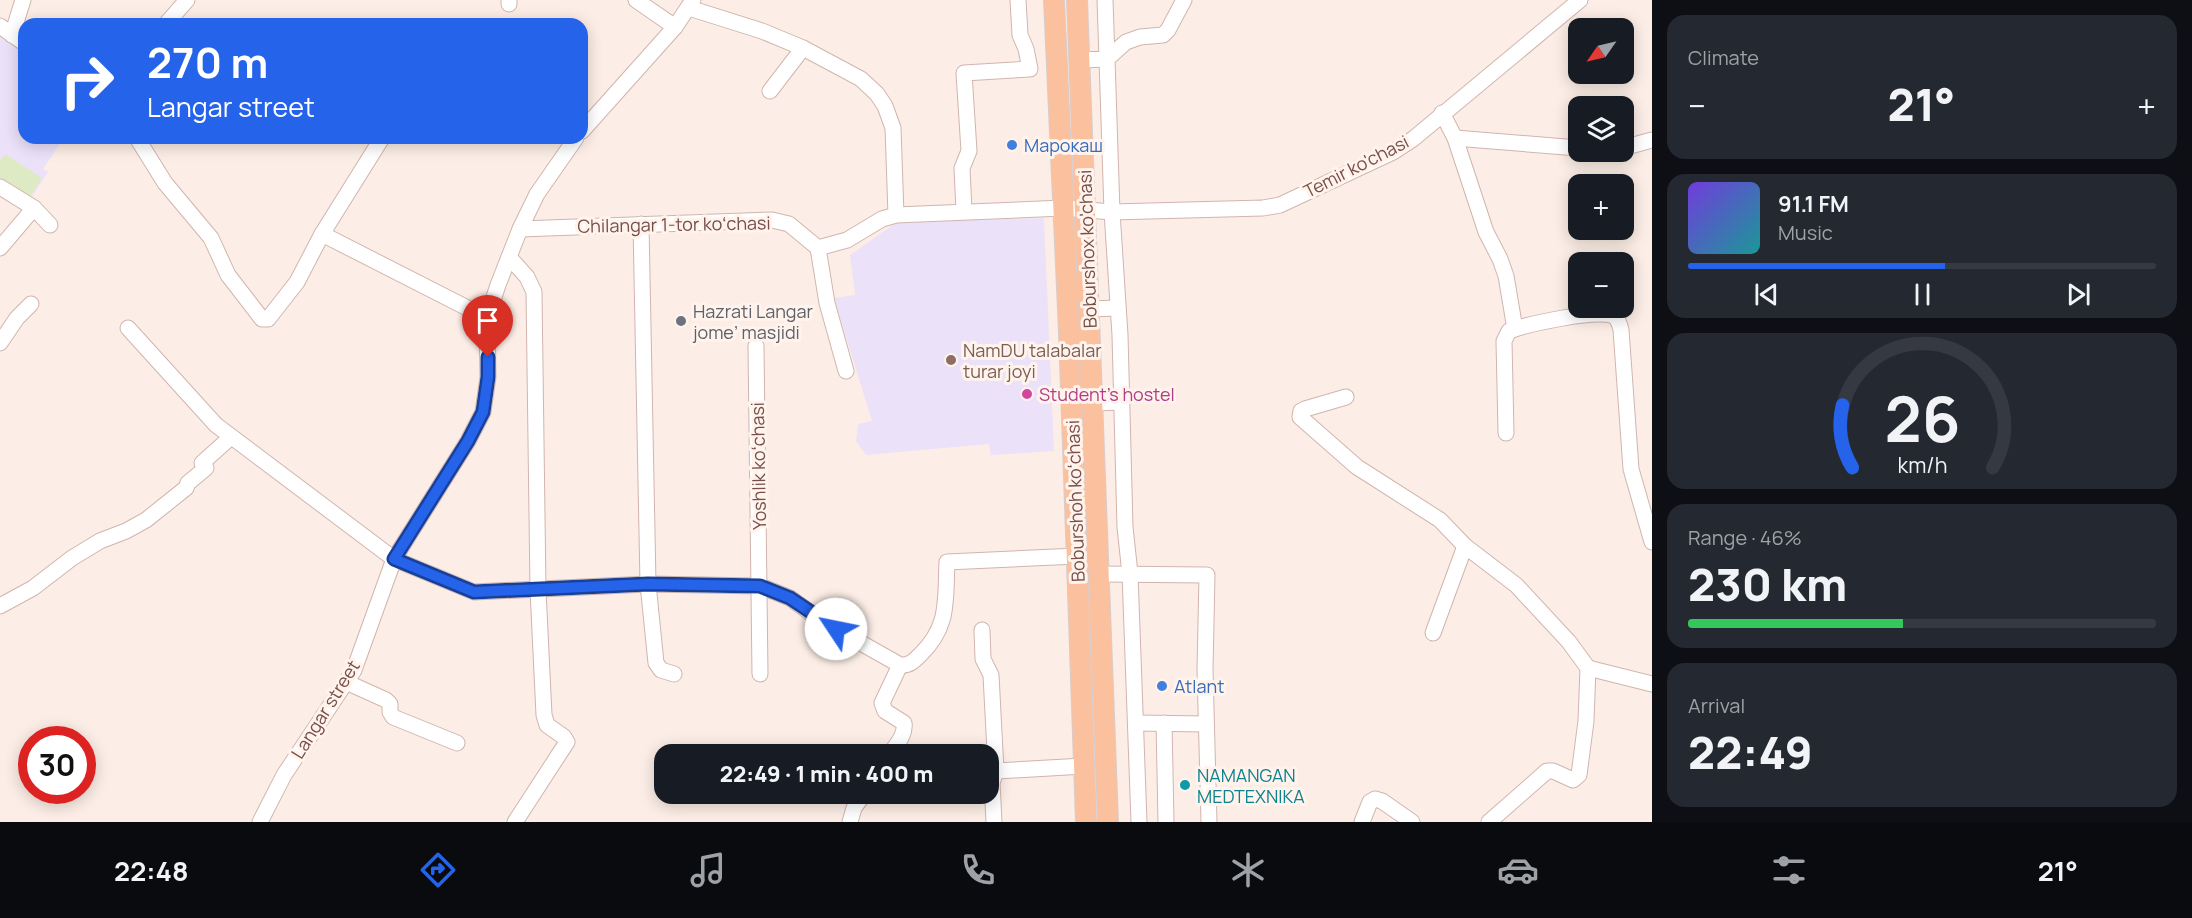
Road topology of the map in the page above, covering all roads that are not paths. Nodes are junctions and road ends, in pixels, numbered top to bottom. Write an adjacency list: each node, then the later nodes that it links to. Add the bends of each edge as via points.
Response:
1 (23, 0): 13 (street)
2 (187, 0): 11 (street)
3 (636, 0): 12 (street)
4 (1018, 0): 31 (street, via 1020,35 1030,69 964,73 969,151 962,168)
5 (1054, 0): 29 (main road, Boburshoh koʻchasi)
6 (1077, 0): 16 (main road, Boburshox ko'chasi)
7 (1105, 0): 15 (street)
8 (1184, 0): 15 (street, via 1163,35 1126,42)
9 (1580, 0): 18 (street, Temir ko'chasi)
10 (691, 4): 12 (street); 14 (street)
11 (171, 18)
12 (675, 27): 19 (street)
13 (12, 35)
14 (802, 48): 17 (street); 33 (street, via 861,79 885,106 893,128)
15 (1107, 59): 16 (street); 32 (street)
16 (1079, 60): 30 (main road, Boburshox ko'chasi)
17 (770, 91)
18 (1442, 113): 20 (street); 32 (street, Temir ko'chasi, via 1393,152 1280,205)
19 (588, 124)
20 (1455, 138): 26 (street); 46 (street, via 1486,232 1506,276)
21 (1652, 140): 25 (street)
22 (141, 144): 37 (street, via 165,183 211,238 228,275 262,319 268,319 297,282)
23 (378, 144): 37 (street)
24 (572, 144): 36 (street, Langar street, via 537,194)
25 (1634, 145)
26 (1568, 147)
27 (0, 187): 28 (street)
28 (34, 208): 35 (street); 38 (street)
29 (1064, 208): 30 (street, Temir ko'chasi); 31 (street); 58 (main road, Boburshoh koʻchasi)
30 (1085, 210): 32 (street, Temir ko'chasi); 43 (main road, Boburshox ko'chasi)
31 (964, 211): 33 (street)
32 (1112, 212): 42 (street)
33 (896, 215): 39 (street, via 847,240)
34 (641, 224): 36 (street, Chilangar 1-tor koʻchasi); 39 (street, Chilangar 1-tor koʻchasi, via 772,220 789,224); 62 (street)
35 (50, 225)
36 (520, 229): 40 (street, Langar street)
37 (322, 234): 44 (street)
38 (0, 248)
39 (818, 248): 49 (street, via 827,303)
40 (509, 257): 44 (street, Langar street); 64 (street, via 527,277 534,292)
41 (31, 304): 47 (street)
42 (1118, 308): 43 (street); 51 (street)
43 (1089, 309): 52 (main road, Boburshox ko'chasi)
44 (487, 318): 59 (street, Langar street, via 488,377 483,412)
45 (128, 328): 54 (street)
46 (1515, 329): 53 (street, via 1509,331 1504,341); 55 (street, via 1591,314 1608,314 1619,323 1631,469)
47 (0, 343)
48 (756, 346): 63 (street, Yoshlik koʻchasi)
49 (846, 371)
50 (1346, 397): 57 (street, via 1305,409 1300,417 1357,467 1440,520)
51 (1122, 402): 52 (street); 61 (street)
52 (1092, 403): 60 (main road, Boburshox ko'chasi)
53 (1506, 433)
54 (231, 437): 59 (street); 65 (street, via 202,463 206,468 186,488 146,520 100,541)
55 (1649, 523): 56 (street)
56 (1652, 542)
57 (1465, 546): 67 (street); 69 (street, via 1516,585)
58 (1077, 556): 68 (street, via 947,562 944,619 940,628 928,648 915,660); 80 (main road, Boburshoh koʻchasi)
59 (394, 559): 64 (street, via 474,592); 72 (street, Langar street, via 354,670)
60 (1098, 574): 61 (street); 89 (main road, Boburshox ko'chasi)
61 (1130, 574): 74 (street); 76 (street, via 1207,575)
62 (648, 584): 63 (street); 64 (street); 70 (street, via 657,663 661,670)
63 (760, 586): 68 (street, via 790,598); 71 (street, Yoshlik koʻchasi)
64 (538, 590): 85 (street, via 544,715 547,725 567,742)
65 (0, 606)
66 (982, 630): 79 (street, via 983,659 991,675)
67 (1434, 633)
68 (900, 665): 78 (street, via 882,703 885,711 904,723)
69 (1588, 668): 73 (street); 95 (street, via 1578,775 1573,780 1547,771)
70 (674, 674)
71 (760, 674)
72 (346, 682): 77 (street, via 386,700 393,717); 84 (street, Langar street, via 284,775)
73 (1652, 684)
74 (1136, 723): 75 (street); 90 (street)
75 (1164, 723): 76 (street); 91 (street)
76 (1206, 724): 92 (street)
77 (457, 743)
78 (896, 744)
79 (995, 744)
80 (1084, 766): 81 (street); 88 (main road, Boburshoh koʻchasi)
81 (999, 771)
82 (857, 804): 86 (street)
83 (993, 804): 87 (street)
84 (260, 822)
85 (515, 822)
86 (850, 822)
87 (994, 822)
88 (1086, 822)
89 (1108, 822)
90 (1139, 822)
91 (1166, 822)
92 (1209, 822)
93 (1362, 822): 94 (street, via 1375,799)
94 (1412, 822)
95 (1489, 822)

